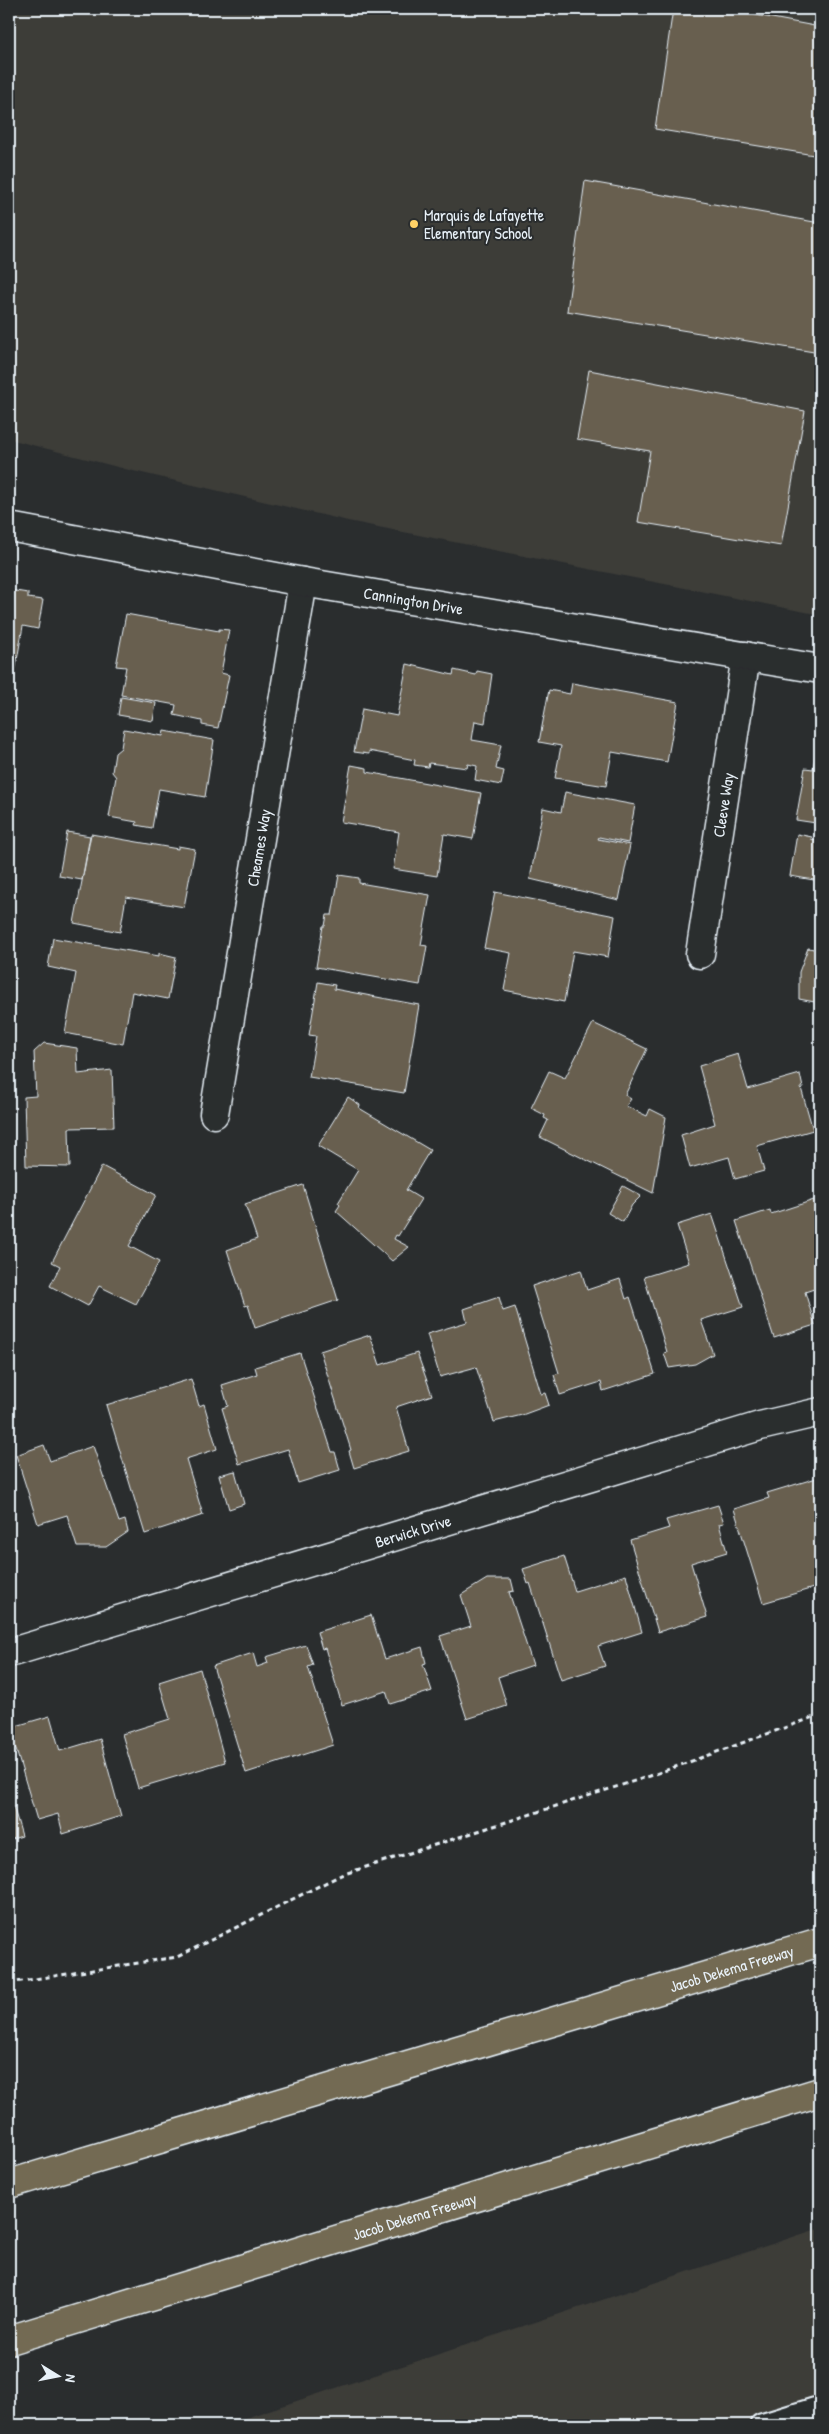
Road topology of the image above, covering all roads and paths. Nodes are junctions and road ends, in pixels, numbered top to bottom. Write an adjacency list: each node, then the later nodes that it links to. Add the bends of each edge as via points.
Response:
1 (9, 527): 2 (street, Cannington Drive)
2 (303, 582): 3 (street, Cannington Drive); 6 (street, Cheames Way)
3 (746, 656): 4 (street, Cannington Drive); 5 (street, Cleeve Way)
4 (820, 669)
5 (700, 954)
6 (214, 1114)
7 (820, 1412): 8 (street, Berwick Drive, via 760,1426)
8 (9, 1653)
9 (820, 1715): 11 (path, via 650,1776 341,1875 177,1957)
10 (820, 1942): 13 (highway, Jacob Dekema Freeway)
11 (9, 1983)
12 (820, 2092): 16 (highway, Jacob Dekema Freeway)
13 (113, 2152): 14 (highway); 15 (highway, Jacob Dekema Freeway)
14 (9, 2169)
15 (9, 2184)
16 (9, 2340)
17 (820, 2407): 18 (lane)
18 (761, 2425)

